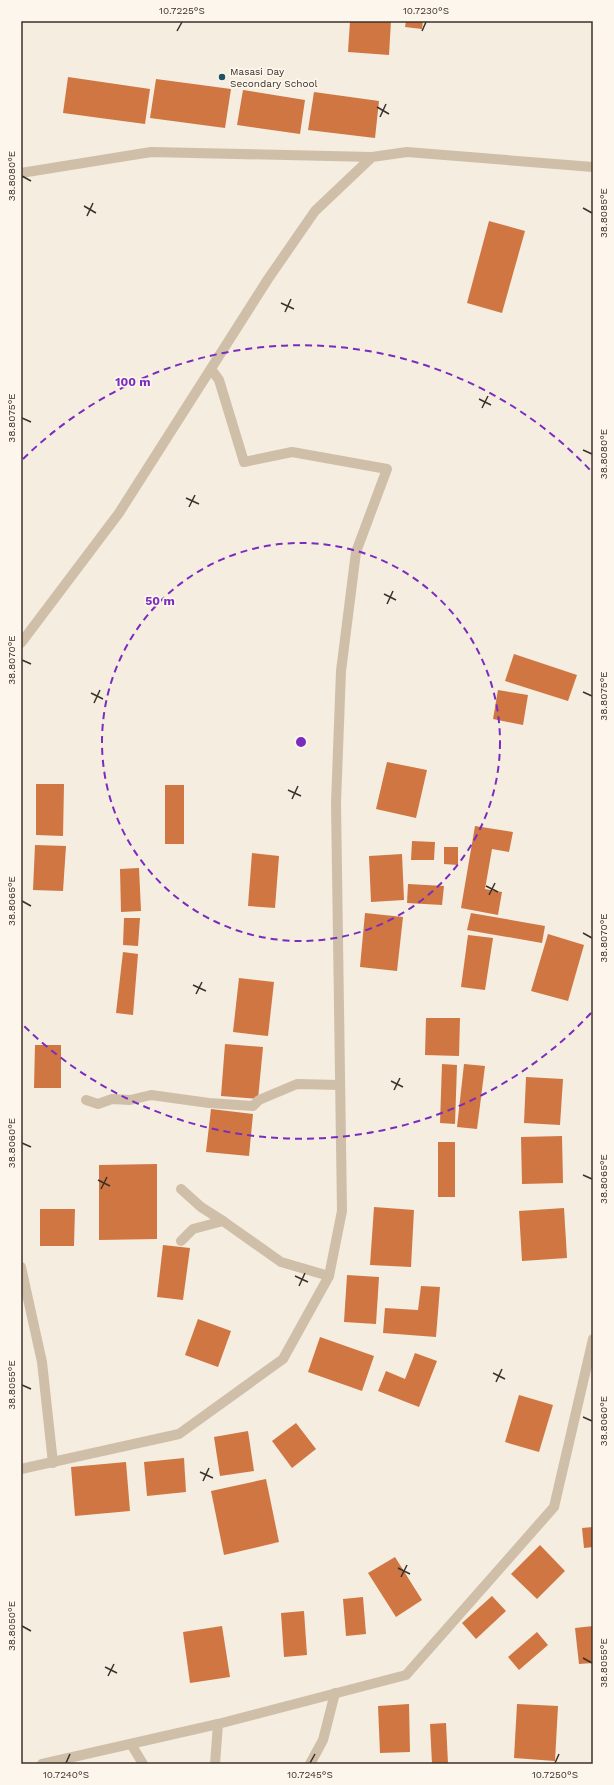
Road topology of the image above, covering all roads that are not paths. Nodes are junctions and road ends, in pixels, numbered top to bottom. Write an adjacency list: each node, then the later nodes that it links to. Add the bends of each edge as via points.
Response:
1 (372, 157): 2 (street, via 407,152); 3 (street, via 151,152); 4 (street, via 315,211 268,279)
2 (593, 167)
3 (21, 173)
4 (211, 370): 5 (street, via 119,513); 6 (street, via 219,380 244,462 292,452 387,469 356,552 340,671 336,803)
5 (21, 644)
6 (340, 1085): 7 (street, via 297,1084 259,1100 253,1106 150,1095 130,1100 112,1099 98,1104); 12 (street, via 342,1211)
7 (86, 1100)
8 (180, 1189): 9 (street)
9 (223, 1221): 10 (street, via 193,1229); 12 (street, via 281,1262)
10 (181, 1240)
11 (21, 1267): 14 (street, via 42,1362)
12 (329, 1276): 14 (street, via 283,1359 179,1434)
13 (593, 1339): 16 (street, via 554,1507 406,1674)
14 (53, 1463): 15 (street)
15 (21, 1469)
16 (335, 1693): 17 (street); 22 (street, via 323,1740)
17 (218, 1724): 18 (street); 21 (street)
18 (131, 1744): 19 (street); 20 (street)
19 (42, 1764)
20 (143, 1764)
21 (215, 1764)
22 (310, 1764)

